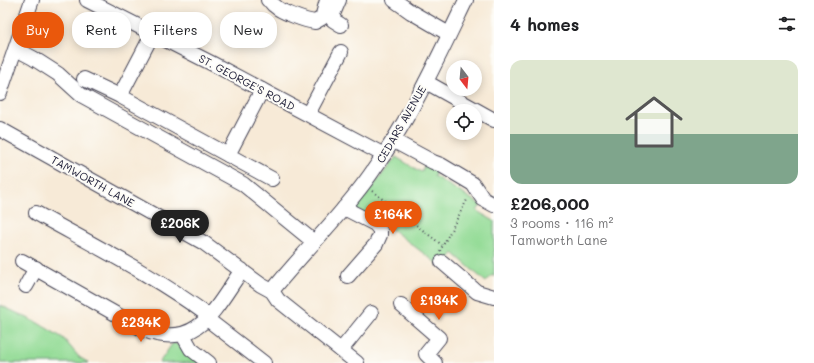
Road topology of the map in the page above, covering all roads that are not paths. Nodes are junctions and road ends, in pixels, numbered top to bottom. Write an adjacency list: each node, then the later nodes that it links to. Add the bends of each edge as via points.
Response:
1 (32, 0): 13 (street)
2 (88, 0): 9 (street, ST. GEORGE'S ROAD)
3 (268, 0): 4 (street, via 275,7 301,19 315,22 322,18)
4 (327, 0)
5 (339, 0): 8 (street, via 333,20)
6 (394, 0): 10 (street)
7 (466, 0): 10 (street, CEDARS AVENUE)
8 (341, 25)
9 (139, 26)
10 (449, 34): 16 (street, CEDARS AVENUE)
11 (145, 48): 19 (street)
12 (182, 48): 17 (street, ST. GEORGE'S ROAD)
13 (16, 49): 18 (street); 30 (street, via 58,74 81,95 243,184)
14 (341, 52): 20 (street)
15 (84, 79): 19 (street)
16 (426, 82): 21 (street); 23 (street, CEDARS AVENUE)
17 (262, 90): 20 (street, ST. GEORGE'S ROAD); 24 (street)
18 (0, 93)
19 (120, 96): 24 (street)
20 (308, 114): 25 (street, ST. GEORGE'S ROAD)
21 (494, 120)
22 (0, 129): 34 (street, TAMWORTH LANE, via 193,237)
23 (394, 140): 25 (street, CEDARS AVENUE); 27 (street, via 474,186 484,199)
24 (228, 155): 26 (street)
25 (384, 155): 28 (street, CEDARS AVENUE)
26 (272, 179)
27 (494, 205)
28 (344, 208): 30 (street, CEDARS AVENUE); 35 (street, via 375,224 380,233 378,241)
29 (36, 213): 41 (street, via 149,275 173,290)
30 (314, 242): 37 (street, CEDARS AVENUE)
31 (22, 261): 33 (street)
32 (442, 262): 38 (street, via 477,292)
33 (36, 268): 36 (street); 42 (street, via 144,330 163,336)
34 (242, 270): 37 (street, TAMWORTH LANE); 41 (street)
35 (348, 276)
36 (26, 286)
37 (272, 291): 43 (street, TAMWORTH LANE, via 278,300)
38 (494, 297)
39 (401, 305): 47 (street, via 439,338 426,354)
40 (371, 314): 43 (street)
41 (208, 318): 42 (street, via 194,330); 45 (street)
42 (183, 335): 44 (street, via 191,349)
43 (341, 350): 46 (street, TAMWORTH LANE)
44 (209, 363)
45 (264, 363)
46 (357, 363)
47 (436, 363)

